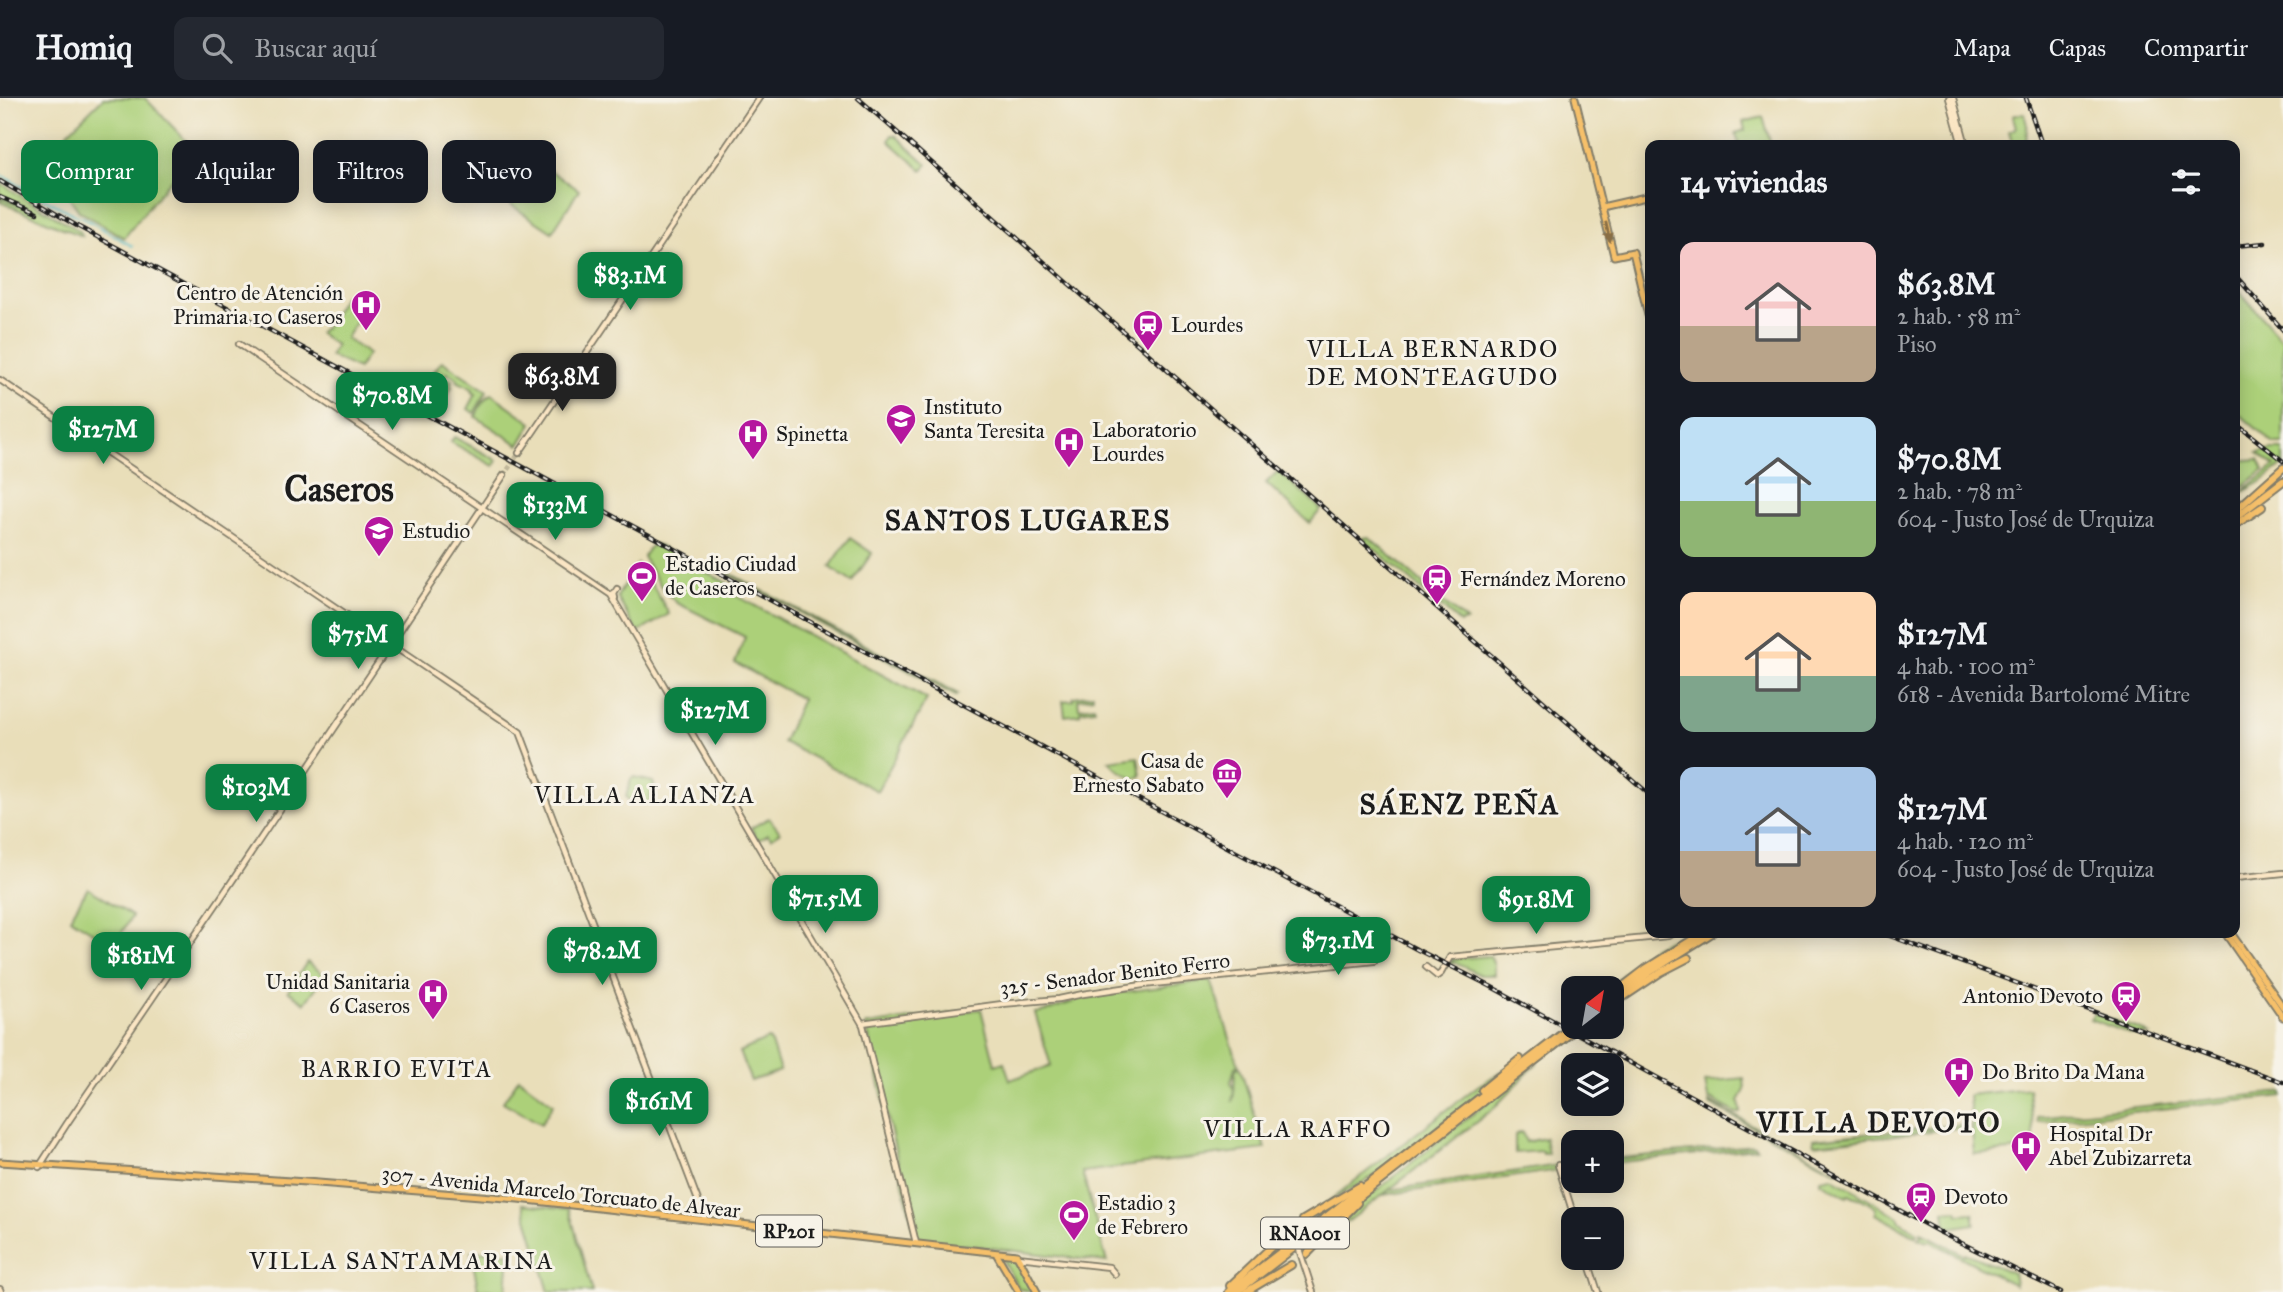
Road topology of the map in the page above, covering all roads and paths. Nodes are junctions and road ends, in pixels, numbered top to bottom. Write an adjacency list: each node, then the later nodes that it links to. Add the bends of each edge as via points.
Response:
1 (759, 98): 12 (main road)
2 (1575, 98): 6 (main road)
3 (1951, 98): 4 (main road)
4 (1963, 140)
5 (1645, 196): 7 (main road)
6 (1601, 199): 7 (main road); 8 (main road)
7 (1610, 206): 8 (main road)
8 (1602, 207): 9 (main road, one-way to 9, via 1614,256 1633,252)
9 (1645, 303)
10 (239, 344): 19 (main road)
11 (0, 380): 25 (main road)
12 (519, 453)
13 (2283, 468): 17 (highway)
14 (505, 475): 19 (main road)
15 (2283, 475): 20 (highway)
16 (2283, 481): 21 (highway)
17 (2240, 507)
18 (2262, 507): 22 (highway)
19 (482, 508): 24 (main road, via 611,595); 25 (main road)
20 (2240, 508)
21 (2240, 514)
22 (2240, 522)
23 (617, 589): 24 (main road)
24 (618, 605): 41 (main road)
25 (391, 645): 47 (main road); 50 (main road, via 520,732)
26 (2283, 873): 27 (main road)
27 (2240, 877)
28 (1645, 937): 35 (main road, via 1450,957 1437,976)
29 (1695, 938): 36 (highway)
30 (1704, 938): 37 (highway)
31 (2228, 938): 40 (main road)
32 (2235, 938): 39 (main road)
33 (1688, 958): 38 (highway)
34 (1374, 961): 41 (main road, 325 - Senador Benito Ferro, via 1143,985)
35 (1426, 967)
36 (1624, 986)
37 (1624, 993)
38 (1624, 995)
39 (2283, 1007)
40 (2283, 1017)
41 (862, 1023): 53 (main road)
42 (1560, 1038): 44 (highway, RNA001); 48 (highway, RNA001)
43 (1520, 1059): 44 (highway)
44 (1453, 1118): 48 (highway, RNA001)
45 (0, 1163): 47 (main road, 307 - Avenida Marcelo Torcuato de Alvear)
46 (1558, 1165): 49 (main road)
47 (39, 1166): 50 (main road, 307 - Avenida Marcelo Torcuato de Alvear, via 388,1188)
48 (1382, 1177): 51 (highway); 54 (highway); 63 (highway, RNA001); 64 (highway, RNA001)
49 (1571, 1207)
50 (705, 1219): 53 (main road, 307 - Avenida Marcelo Torcuato de Alvear / RP201)
51 (1303, 1220)
52 (1290, 1229): 63 (highway); 66 (main road, bridge)
53 (917, 1245): 55 (main road, 307 - Avenida Marcelo Torcuato de Alvear / RP201); 56 (main road, 307 - Avenida Marcelo Torcuato de Alvear / RP201)
54 (1307, 1254)
55 (997, 1255): 56 (main road, 307 - Avenida Marcelo Torcuato de Alvear / RP201); 61 (main road)
56 (1017, 1256): 58 (main road, 307 - Avenida Marcelo Torcuato de Alvear); 60 (main road, 307 - Avenida Marcelo Torcuato de Alvear, via 1108,1267); 62 (main road)
57 (1292, 1265): 65 (highway)
58 (1115, 1266)
59 (1591, 1270): 67 (main road)
60 (1115, 1274)
61 (1019, 1292)
62 (1037, 1292)
63 (1227, 1292)
64 (1237, 1292)
65 (1246, 1292)
66 (1313, 1292)
67 (1598, 1292)

